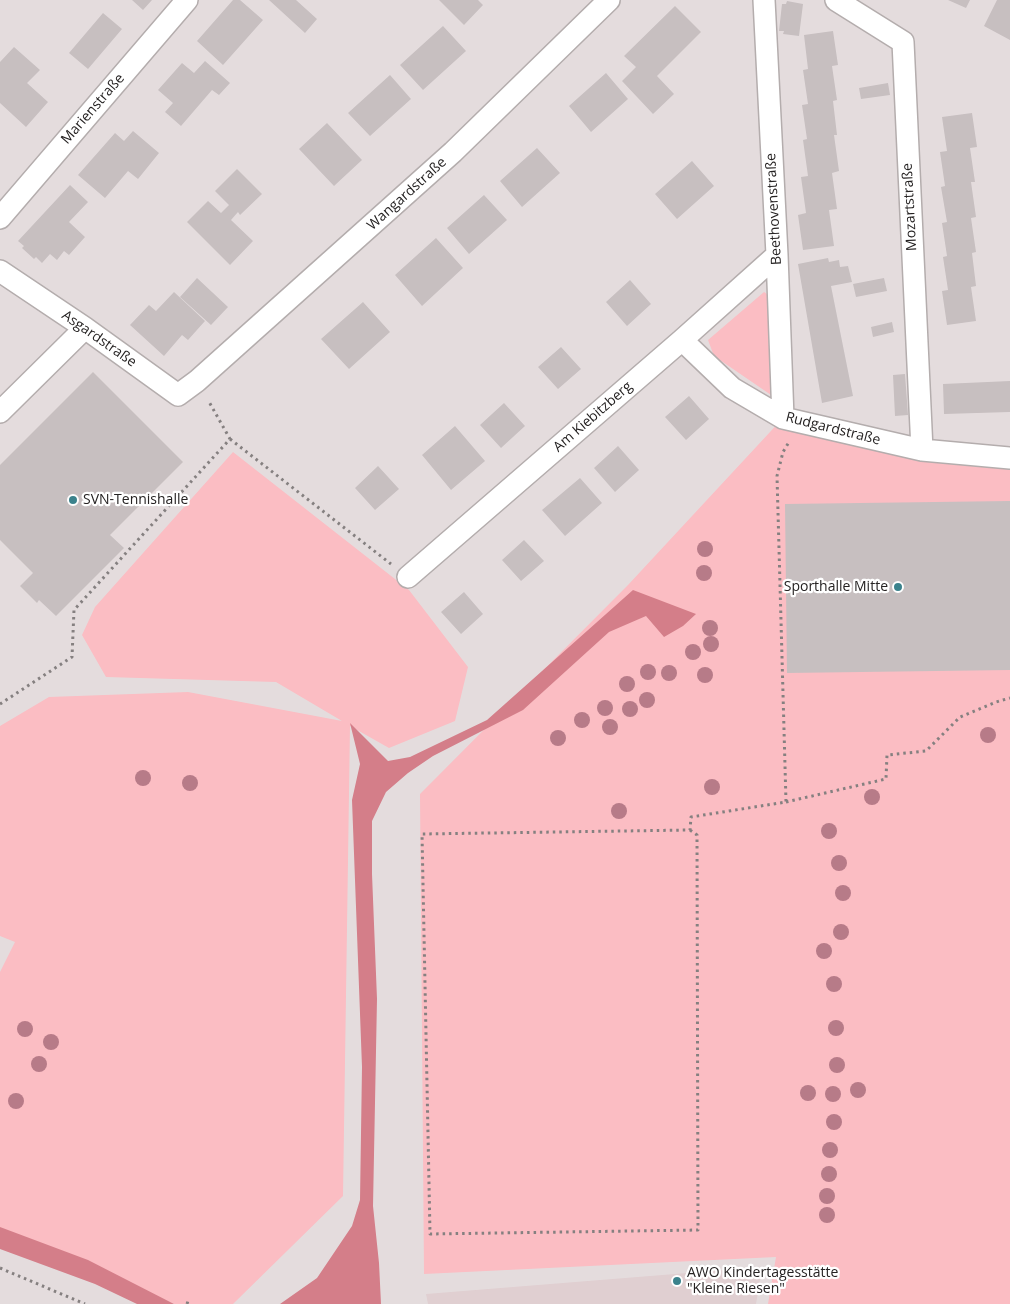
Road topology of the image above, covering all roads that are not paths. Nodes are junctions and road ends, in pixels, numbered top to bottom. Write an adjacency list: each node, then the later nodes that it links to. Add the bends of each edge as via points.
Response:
1 (187, 0): 5 (street, Marienstraße)
2 (609, 0): 10 (street, Wangardstraße, via 453,152)
3 (764, 0): 6 (street, Beethovenstraße)
4 (836, 0): 13 (street, Mozartstraße, via 903,42)
5 (0, 218)
6 (777, 255): 9 (street, Am Kiebitzberg); 12 (street, Beethovenstraße)
7 (0, 271): 8 (street, Asgardstraße)
8 (84, 328): 10 (street, Asgardstraße, via 178,395); 11 (street)
9 (682, 340): 12 (street, Rudgardstraße, via 732,388); 15 (street, Am Kiebitzberg)
10 (197, 381)
11 (0, 412)
12 (792, 420): 13 (street, Rudgardstraße)
13 (922, 450): 14 (street, Rudgardstraße)
14 (1010, 458)
15 (408, 578)

